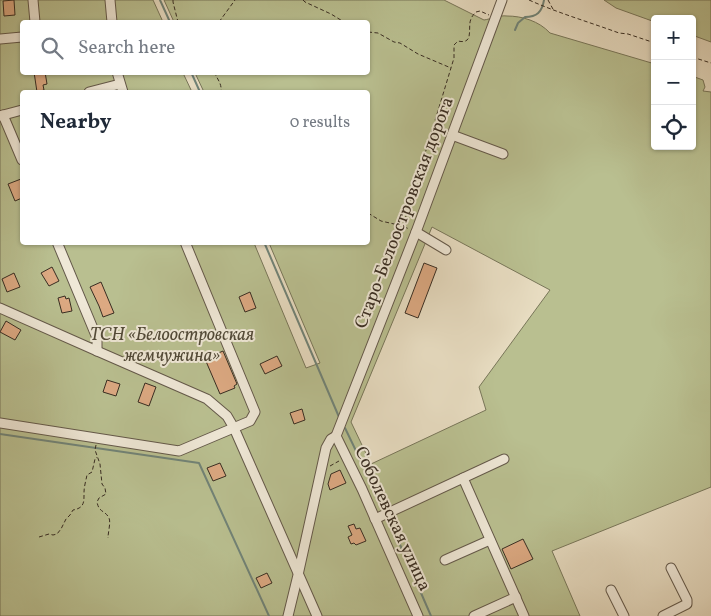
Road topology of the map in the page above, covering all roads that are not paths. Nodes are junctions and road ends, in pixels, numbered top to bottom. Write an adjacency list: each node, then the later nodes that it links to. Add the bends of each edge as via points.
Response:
1 (33, 0): 4 (street)
2 (110, 0): 5 (street)
3 (502, 0): 13 (street, Старо-Белоостровская дорога)
4 (36, 20)
5 (112, 20)
6 (20, 37): 7 (street)
7 (0, 39)
8 (118, 75): 9 (street)
9 (122, 88): 10 (street)
10 (106, 90)
11 (20, 110): 12 (street)
12 (2, 115): 15 (street)
13 (452, 135): 14 (street); 16 (street, Старо-Белоостровская дорога)
14 (503, 154)
15 (20, 156)
16 (416, 232): 19 (street); 24 (street, Старо-Белоостровская дорога)
17 (58, 245): 21 (street, via 97,338)
18 (186, 245): 23 (street, via 255,412 250,421)
19 (446, 250)
20 (0, 308): 21 (street)
21 (97, 352): 23 (street, via 207,399 227,416)
22 (0, 423): 23 (street, via 179,450)
23 (234, 428): 31 (street)
24 (336, 436): 27 (street, Соболевская улица); 31 (street, Старо-Белоостровская дорога, via 326,448)
25 (504, 459): 26 (street)
26 (463, 478): 27 (street); 28 (street)
27 (375, 519): 36 (street, Соболевская улица)
28 (490, 540): 29 (street); 33 (street)
29 (445, 560)
30 (671, 568): 40 (street, via 687,604)
31 (298, 576): 34 (street, Старо-Белоостровская дорога); 35 (street)
32 (611, 590): 39 (street)
33 (516, 597): 37 (street); 38 (street)
34 (288, 616)
35 (317, 616)
36 (418, 616)
37 (474, 616)
38 (524, 616)
39 (624, 616)
40 (663, 616)

